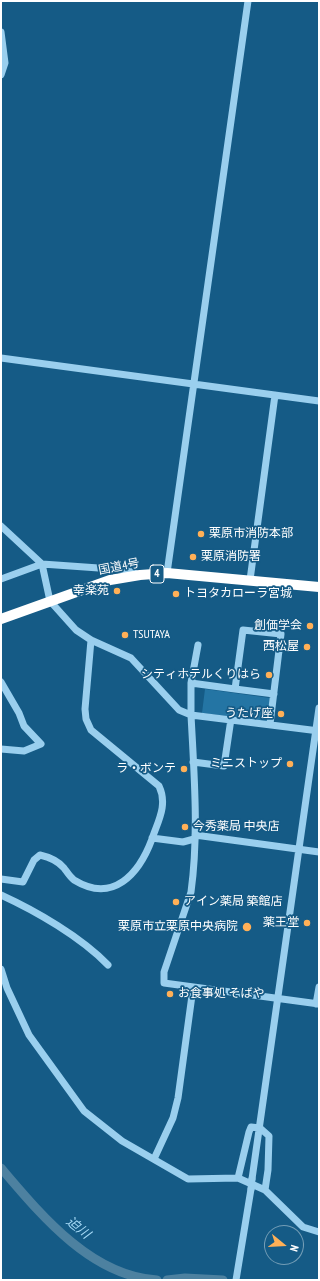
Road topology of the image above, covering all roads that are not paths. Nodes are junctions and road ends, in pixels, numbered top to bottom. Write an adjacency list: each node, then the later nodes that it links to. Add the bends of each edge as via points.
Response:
1 (248, 1): 5 (street)
2 (1, 32): 3 (street, via 5,64)
3 (1, 75)
4 (1, 358): 5 (street)
5 (193, 385): 6 (street); 10 (street)
6 (275, 395): 7 (street); 13 (street)
7 (319, 401)
8 (1, 526): 9 (street)
9 (42, 564): 11 (street, via 127,570); 12 (street); 15 (street)
10 (167, 573): 11 (highway, 国道4号 / 4); 13 (highway, 国道4号 / 4)
11 (140, 575): 15 (highway, 国道4号 / 4, via 110,580)
12 (1, 579)
13 (250, 580): 14 (highway, 国道4号 / 4)
14 (319, 587)
15 (50, 601): 16 (highway, 国道4号 / 4); 17 (street, via 76,630)
16 (1, 619)
17 (91, 640): 24 (street, via 130,658 179,710); 31 (street, via 85,696 86,719 91,730 159,786 164,800 163,808)
18 (198, 645): 20 (street)
19 (1, 682): 28 (street, via 20,713 24,726 41,744 24,751)
20 (191, 683): 21 (street); 24 (street)
21 (235, 689): 22 (street); 22 (street, via 243,630 281,634)
22 (274, 694): 26 (street)
23 (319, 708): 27 (street)
24 (191, 715): 25 (street); 29 (street)
25 (231, 719): 26 (street); 29 (street, via 224,766)
26 (270, 724): 27 (street)
27 (317, 731): 32 (street)
28 (1, 749)
29 (193, 762): 30 (street)
30 (195, 837): 31 (street, via 176,842); 32 (street); 39 (street, via 191,892 164,972 164,983)
31 (152, 838): 34 (street, via 146,856 125,882 109,888 88,886 73,879 63,866 40,854 34,860 23,882)
32 (299, 849): 33 (street); 40 (street)
33 (319, 852)
34 (1, 879)
35 (1, 895): 36 (street, via 61,927)
36 (108, 965)
37 (1, 969): 43 (street, via 29,1035 84,1111 122,1141)
38 (319, 987): 41 (street)
39 (193, 988): 40 (street); 43 (street, via 178,1098)
40 (278, 998): 41 (street); 42 (street)
41 (318, 1004)
42 (260, 1128): 44 (street, via 250,1129); 45 (street, via 269,1136); 47 (street, bridge)
43 (154, 1159): 44 (street, via 188,1179)
44 (238, 1178): 45 (street)
45 (265, 1190): 46 (street, via 296,1221)
46 (319, 1232)
47 (236, 1280)

